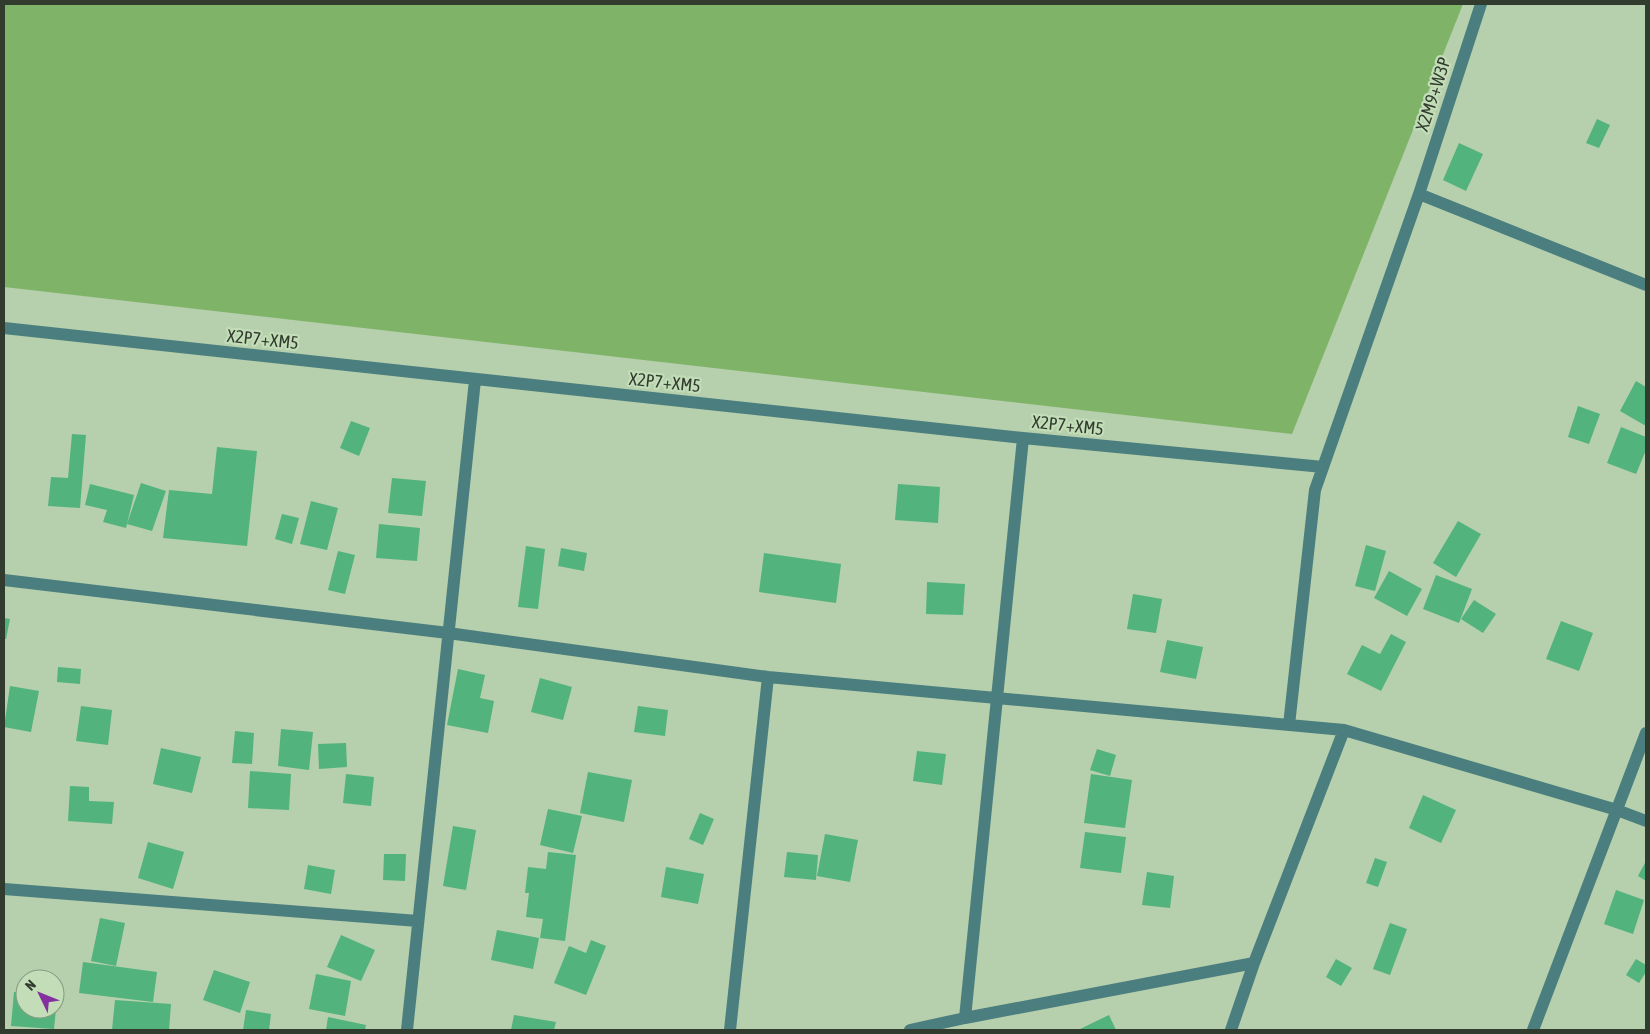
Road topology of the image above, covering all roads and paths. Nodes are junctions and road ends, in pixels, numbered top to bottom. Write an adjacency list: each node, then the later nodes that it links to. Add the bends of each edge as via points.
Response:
1 (1481, 4): 2 (street, X2M9+W3P)
2 (1419, 194): 3 (street); 7 (street, X2M9+W3P)
3 (1646, 285)
4 (4, 328): 5 (street, X2P7+XM5)
5 (475, 380): 6 (street, X2P7+XM5); 9 (street)
6 (1023, 438): 7 (street, X2P7+XM5); 11 (street)
7 (1323, 468): 12 (street, X2M9+W3P, via 1315,490)
8 (4, 580): 9 (street)
9 (448, 633): 10 (street); 18 (street)
10 (768, 677): 11 (street); 22 (street)
11 (997, 697): 12 (street); 20 (street)
12 (1289, 725): 13 (street)
13 (1344, 730): 15 (street); 19 (street)
14 (1646, 733): 15 (street)
15 (1617, 810): 16 (street); 25 (street)
16 (1646, 821)
17 (4, 889): 18 (street)
18 (418, 921): 21 (street)
19 (1254, 962): 20 (street); 24 (street)
20 (966, 1018): 23 (street)
21 (407, 1030)
22 (730, 1030)
23 (910, 1030)
24 (1231, 1030)
25 (1533, 1030)

